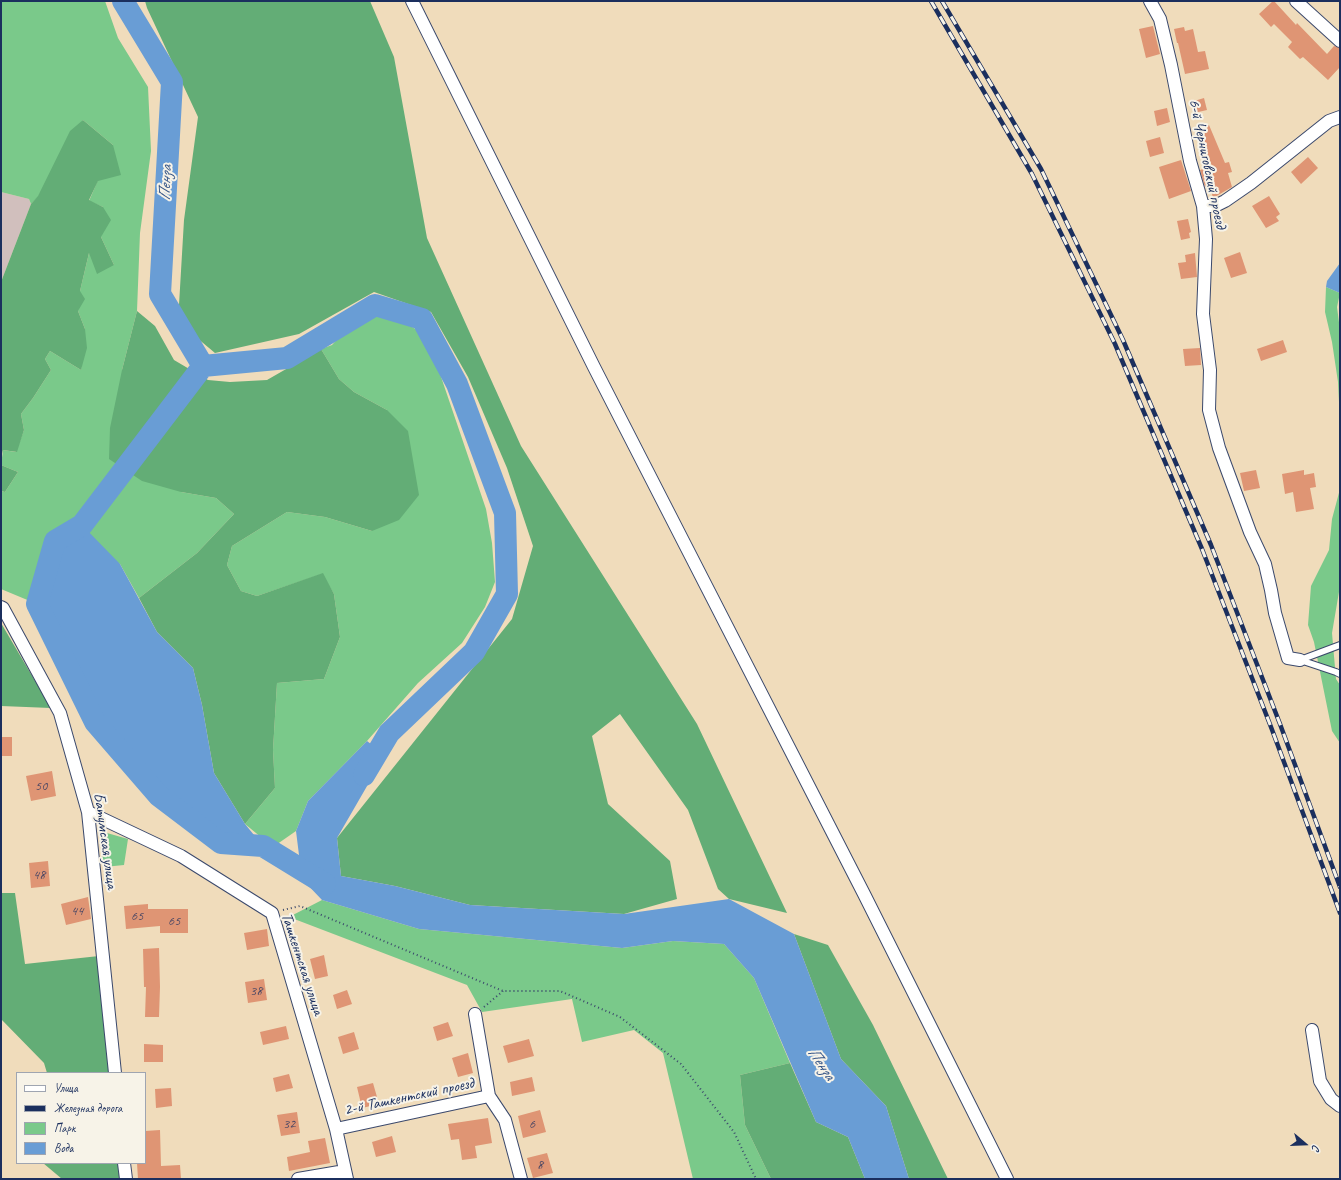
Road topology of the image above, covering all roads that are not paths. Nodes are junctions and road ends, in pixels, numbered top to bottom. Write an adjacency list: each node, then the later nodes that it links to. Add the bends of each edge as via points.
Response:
1 (412, 1): 23 (street, via 594,367 861,887)
2 (1150, 1): 6 (street, 6-й Черниговский проезд, via 1160,19 1190,161)
3 (1296, 1): 4 (street)
4 (1340, 41)
5 (1340, 117): 6 (street, via 1329,121 1225,201 1215,206)
6 (1203, 206): 9 (street, 6-й Черниговский проезд, via 1206,239 1203,314 1210,370 1209,410 1219,448 1250,532 1265,564 1274,613 1288,658)
7 (1, 607): 11 (street, Батумская улица, via 60,713)
8 (1340, 645): 9 (lane)
9 (1300, 660): 10 (lane)
10 (1340, 674)
11 (88, 812): 14 (street, Батумская улица); 17 (street, Ташкентская улица, via 181,856 272,913)
12 (475, 1014): 15 (street, 2-й Ташкентский проезд)
13 (1312, 1030): 16 (street, via 1320,1081 1330,1099)
14 (115, 1072)
15 (489, 1096): 17 (street, 2-й Ташкентский проезд); 22 (street, 2-й Ташкентский проезд, via 505,1120)
16 (1340, 1106)
17 (336, 1130): 19 (street, Ташкентская улица)
18 (124, 1164): 20 (street)
19 (346, 1175): 21 (street)
20 (126, 1179)
21 (298, 1179)
22 (521, 1179)
23 (1007, 1179)

